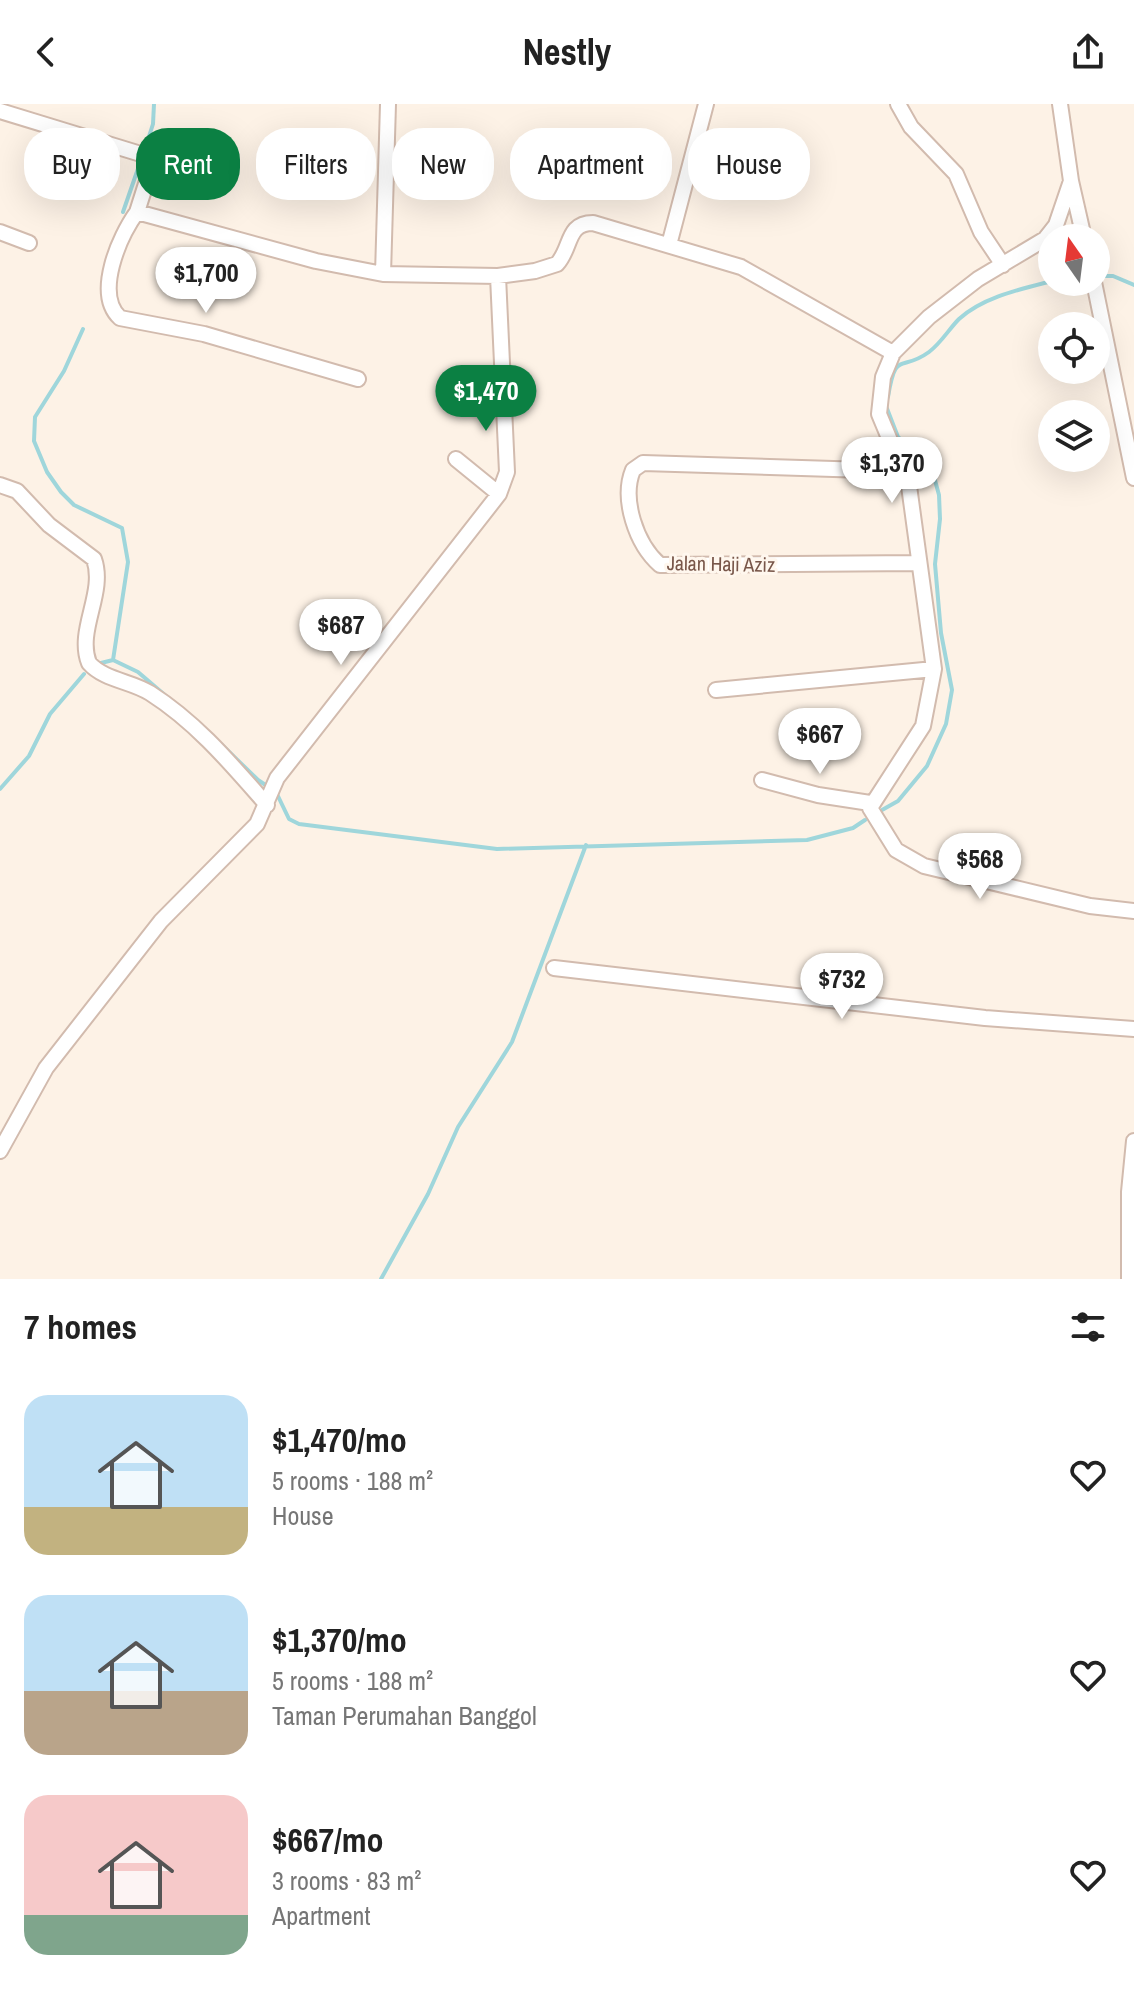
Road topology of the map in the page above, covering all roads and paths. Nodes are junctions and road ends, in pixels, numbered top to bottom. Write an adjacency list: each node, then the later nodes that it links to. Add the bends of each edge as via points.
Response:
1 (388, 104): 13 (street)
2 (706, 104): 11 (street)
3 (898, 104): 12 (street, via 911,127 956,174 981,232)
4 (1060, 104): 6 (street)
5 (0, 111): 7 (street, via 143,156 151,168)
6 (1071, 181): 8 (street); 12 (street, via 1051,233)
7 (137, 212): 13 (street); 17 (street, via 106,287 120,318 204,334)
8 (1081, 224)
9 (0, 232): 10 (street)
10 (29, 243)
11 (669, 245): 14 (street, via 584,223 573,230 557,264); 16 (street, via 748,270)
12 (1003, 265): 16 (street, via 962,290)
13 (383, 274): 14 (street)
14 (498, 276): 22 (street, via 507,472)
15 (1097, 296): 20 (street)
16 (893, 353): 19 (street, via 883,377 879,414)
17 (358, 379)
18 (456, 459): 22 (street)
19 (902, 468): 23 (street, via 909,486); 23 (street, Jalan Haji Aziz, via 643,463 633,470 628,499 651,556 667,567)
20 (1134, 478)
21 (0, 485): 27 (street, via 17,491 49,525 94,559 98,581 86,647 89,663 169,707)
22 (499, 494): 27 (street, via 277,778)
23 (917, 563): 24 (street)
24 (934, 669): 25 (street); 28 (street, via 923,726)
25 (716, 690)
26 (762, 780): 28 (street)
27 (268, 800): 33 (street, via 257,824 161,921 46,1068)
28 (870, 803): 29 (street, via 896,850 924,866 1090,906)
29 (1134, 911)
30 (554, 968): 31 (street, via 985,1018)
31 (1134, 1029)
32 (1134, 1141): 34 (street)
33 (0, 1151)
34 (1129, 1279)

